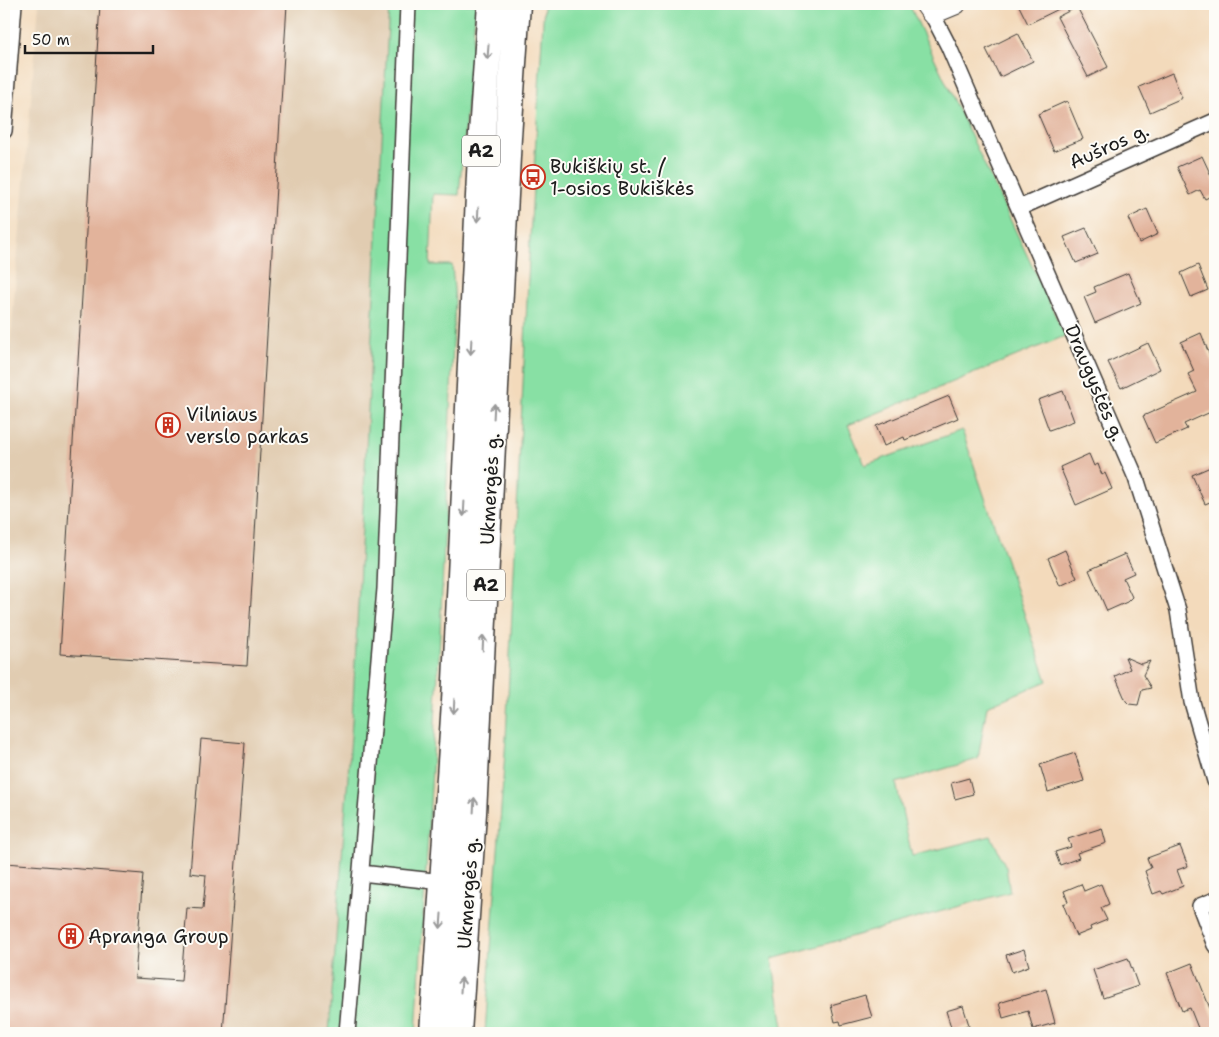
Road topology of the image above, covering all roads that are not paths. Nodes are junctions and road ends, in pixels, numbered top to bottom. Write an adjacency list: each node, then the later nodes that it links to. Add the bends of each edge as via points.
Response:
1 (14, 4): 8 (street)
2 (408, 4): 11 (street, via 385,589)
3 (491, 4): 12 (highway, Ukmergės g. / A2, one-way to 12)
4 (517, 4): 17 (highway, Ukmergės g. / A2, one-way to 4, via 474,813)
5 (956, 4): 6 (street)
6 (928, 9): 9 (street, Draugystės g., via 948,44)
7 (1215, 121): 9 (street, Aušros g.)
8 (4, 131)
9 (1019, 208): 10 (street, Draugystės g., via 1136,478 1178,610 1192,702)
10 (1215, 780)
11 (361, 873): 12 (street); 15 (street)
12 (443, 882): 16 (highway, Ukmergės g. / A2, one-way to 16)
13 (1215, 900): 14 (street, via 1200,906)
14 (1215, 945)
15 (348, 1033)
16 (433, 1033)
17 (458, 1033)

